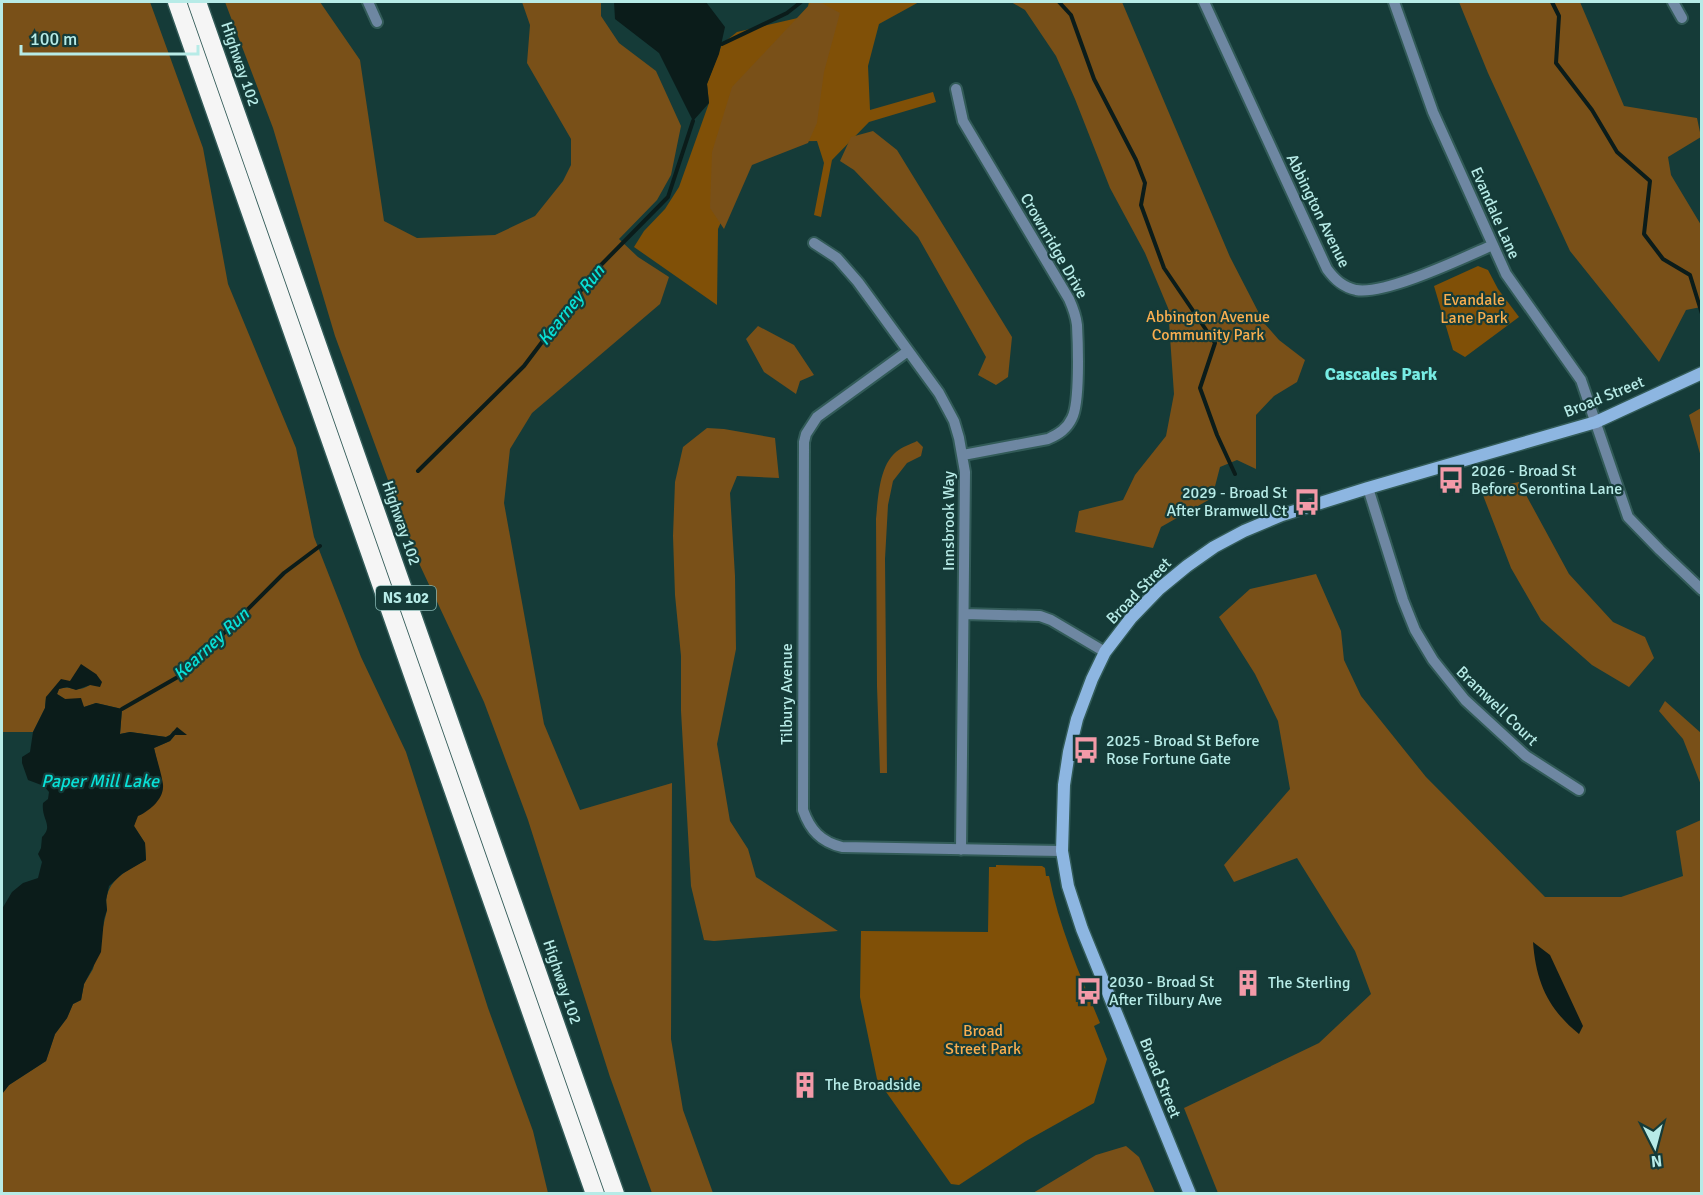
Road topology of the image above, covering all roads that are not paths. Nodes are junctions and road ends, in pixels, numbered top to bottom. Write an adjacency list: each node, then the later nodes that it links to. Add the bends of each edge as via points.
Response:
1 (177, 2): 23 (highway, NS 102)
2 (197, 2): 24 (highway, Highway 102 / NS 102)
3 (368, 2): 8 (street)
4 (1204, 2): 11 (street, Abbington Avenue, via 1334,279 1350,288 1370,291 1435,270)
5 (1394, 2): 11 (street, Evandale Lane, via 1433,112)
6 (1673, 2): 7 (street)
7 (1682, 18)
8 (377, 22)
9 (956, 89): 15 (street, Crownridge Drive, via 963,121 1069,299 1077,326 1076,407 1067,426 1048,439)
10 (814, 243): 12 (street, Innsbrook Way, via 837,258 858,282)
11 (1493, 244): 14 (street, Evandale Lane, via 1513,284 1581,380)
12 (908, 351): 15 (street, Innsbrook Way, via 947,407); 21 (street, Tilbury Avenue, via 818,417 804,442 801,800 811,829 833,845)
13 (1701, 373): 14 (street, Broad Street)
14 (1596, 422): 16 (street, Broad Street); 17 (street, Evandale Lane, via 1628,517)
15 (963, 455): 18 (street, Innsbrook Way)
16 (1368, 488): 19 (street, Broad Street, via 1282,515 1214,547 1159,590); 20 (street, Bramwell Court, via 1403,600 1433,660 1465,700 1526,756)
17 (1701, 590)
18 (964, 614): 19 (street, via 1040,616); 21 (street, Innsbrook Way)
19 (1105, 652): 22 (street, Broad Street, via 1077,719 1069,752)
20 (1579, 790)
21 (961, 850): 22 (street, Tilbury Avenue)
22 (1062, 851): 25 (street, Broad Street, via 1082,929)
23 (595, 1194)
24 (615, 1194)
25 (1190, 1194)

